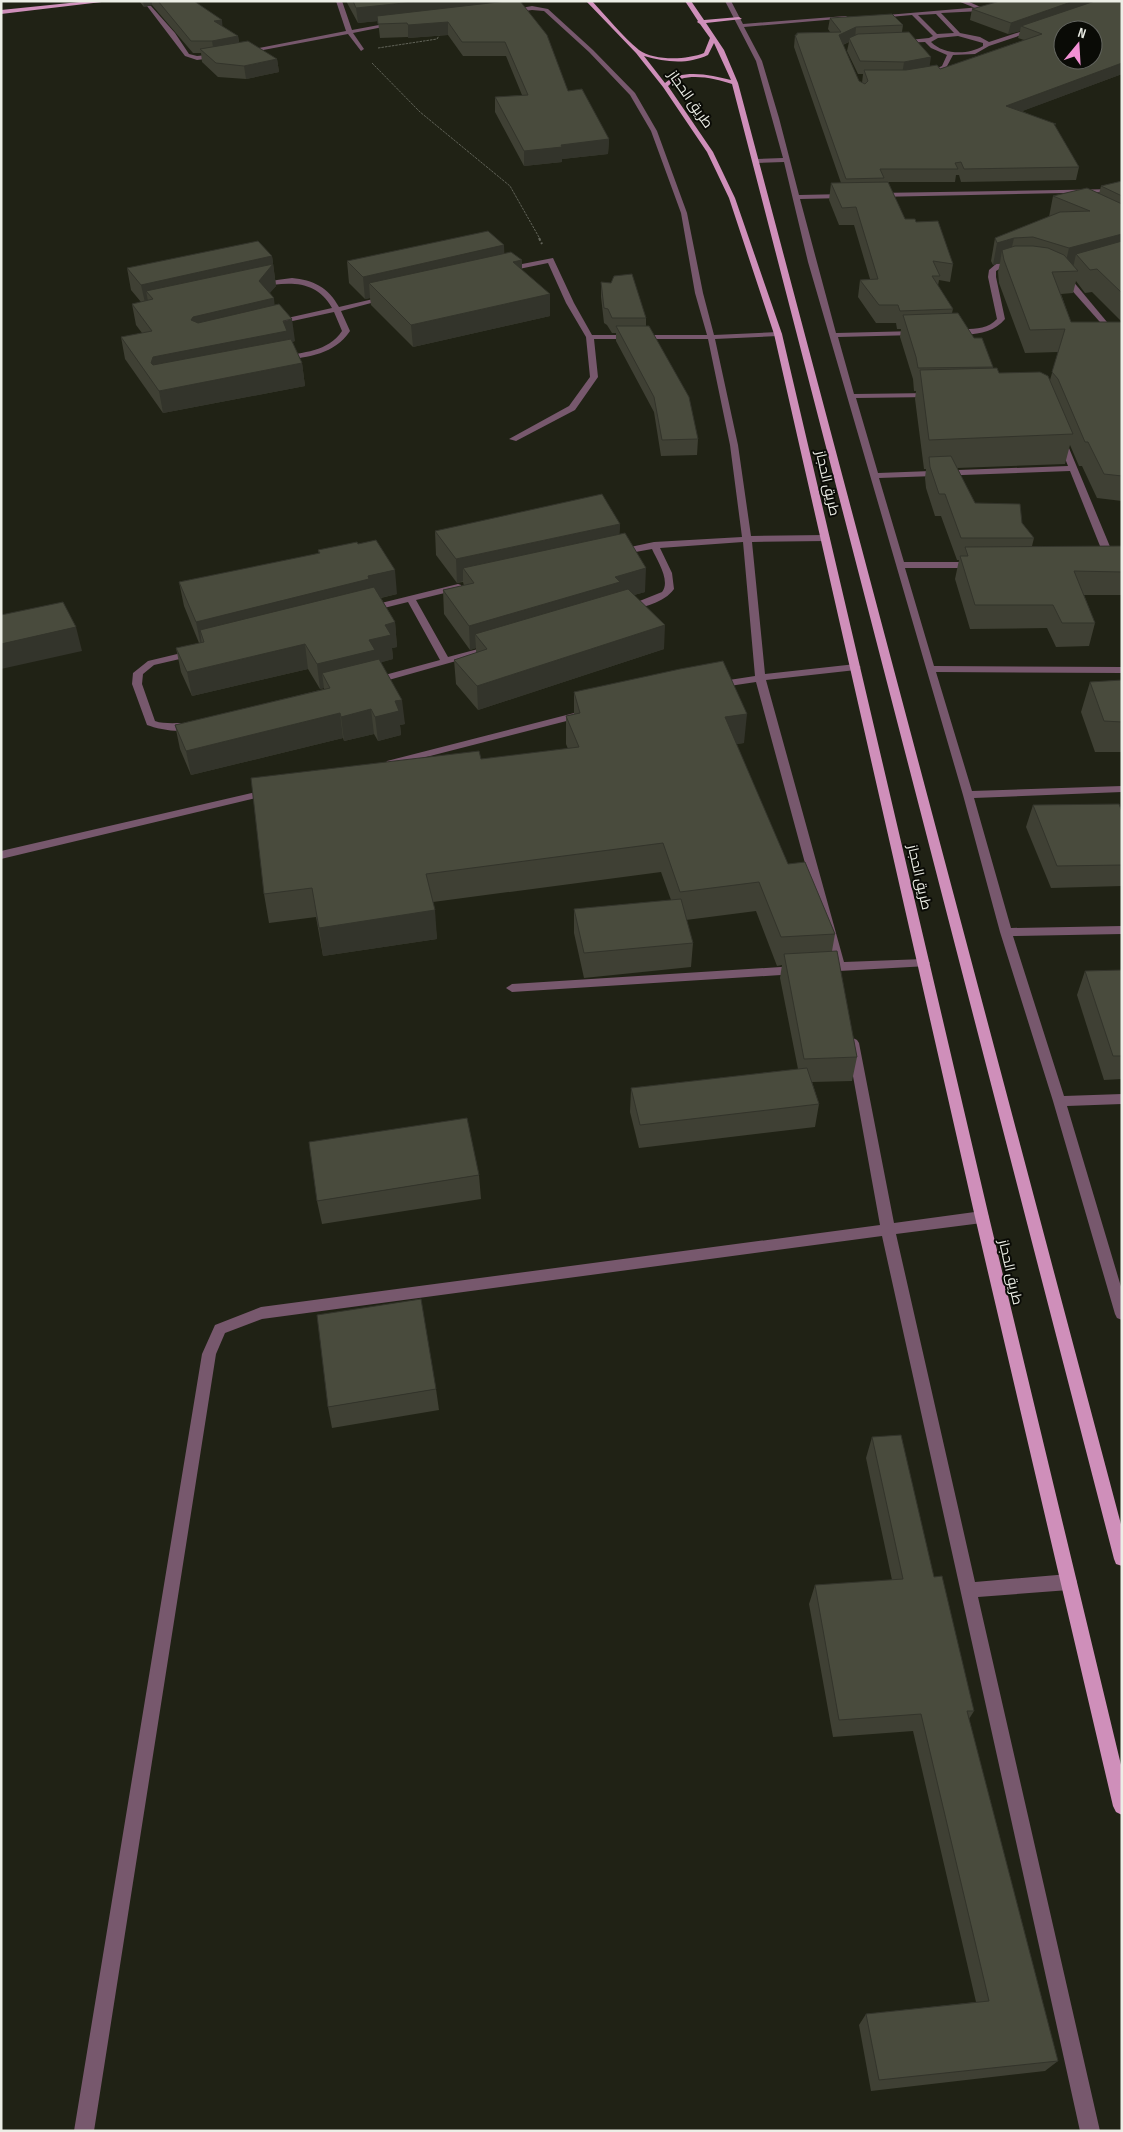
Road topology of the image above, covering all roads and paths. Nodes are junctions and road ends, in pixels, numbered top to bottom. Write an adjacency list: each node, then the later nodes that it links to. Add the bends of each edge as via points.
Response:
1 (107, 1): 10 (main road)
2 (338, 1): 22 (street)
3 (589, 1): 30 (main road, طريق الحجاز)
4 (688, 1): 17 (main road, طريق الحجاز)
5 (728, 1): 16 (street)
6 (961, 1): 9 (street)
7 (1007, 1): 9 (street)
8 (149, 7): 33 (street, via 187,55 197,58)
9 (982, 9): 12 (street)
10 (1, 12)
11 (498, 12): 58 (street, via 532,8 546,10 633,94 654,131 684,213)
12 (938, 12): 13 (street); 23 (street)
13 (914, 14): 14 (street); 24 (street)
14 (866, 17)
15 (857, 18): 19 (street)
16 (738, 19): 17 (main road); 19 (street)
17 (700, 22): 25 (main road, طريق الحجاز)
18 (399, 23): 22 (street)
19 (742, 26): 37 (street, via 758,61)
20 (1043, 26): 28 (street)
21 (439, 27): 29 (path, via 437,39)
22 (349, 31): 29 (street); 31 (street)
23 (958, 34): 24 (street); 28 (street, via 978,38)
24 (936, 36): 26 (street)
25 (713, 38): 30 (main road, via 706,54 688,60 662,60); 35 (main road, طريق الحجاز)
26 (929, 40): 27 (street); 32 (street, via 933,47)
27 (890, 42)
28 (987, 45): 32 (street, via 979,51)
29 (361, 49): 45 (path, via 420,112 510,186)
30 (638, 52): 36 (main road, طريق الحجاز)
31 (237, 53)
32 (951, 53): 34 (street, via 940,70)
33 (222, 56)
34 (919, 76)
35 (736, 83): 36 (main road, via 699,76 673,79); 38 (main road, طريق الحجاز)
36 (665, 86): 55 (main road, طريق الحجاز, via 710,152 732,198)
37 (785, 160): 38 (street); 43 (street)
38 (756, 161): 106 (main road, طريق الحجاز)
39 (1120, 190): 40 (street)
40 (1050, 191): 42 (street); 44 (street)
41 (853, 195): 43 (street)
42 (873, 195)
43 (795, 197): 56 (street)
44 (1066, 199)
45 (550, 260): 48 (street); 57 (street)
46 (1025, 263): 54 (street, via 999,266 993,270 1001,319 998,324 982,330)
47 (1063, 272): 59 (street)
48 (492, 273)
49 (250, 287): 51 (street, via 279,280 302,280 318,285)
50 (396, 296): 51 (street)
51 (338, 309): 52 (street); 60 (street, via 346,331 341,341 326,350)
52 (270, 325)
53 (923, 332): 56 (street)
54 (943, 332)
55 (778, 334): 58 (street); 67 (main road, طريق الحجاز)
56 (833, 335): 62 (street)
57 (590, 337): 58 (street); 64 (street, via 594,377 572,408)
58 (711, 337): 68 (street, via 734,444)
59 (1122, 345)
60 (277, 360)
61 (939, 394): 62 (street)
62 (851, 396): 66 (street)
63 (1057, 428): 65 (street)
64 (513, 438)
65 (1074, 468): 66 (street); 73 (street)
66 (875, 476): 71 (street)
67 (826, 538): 68 (street); 81 (main road, طريق الحجاز)
68 (747, 539): 69 (street); 84 (street)
69 (654, 545): 70 (street); 77 (street, via 671,587 664,597)
70 (607, 554)
71 (901, 565): 72 (street); 82 (street)
72 (988, 565)
73 (1113, 565)
74 (470, 584): 75 (street)
75 (410, 598): 76 (street); 80 (street)
76 (362, 610)
77 (617, 611)
78 (199, 651): 88 (street, via 152,664 138,673 137,684 151,723 164,728)
79 (484, 651): 80 (street)
80 (446, 662): 85 (street)
81 (856, 667): 84 (street); 96 (main road, طريق الحجاز)
82 (930, 669): 83 (street); 92 (street)
83 (1122, 670)
84 (760, 678): 86 (street); 97 (street)
85 (365, 683)
86 (703, 688)
87 (589, 712): 89 (street)
88 (202, 724)
89 (377, 766)
90 (281, 789): 93 (street)
91 (1122, 789): 92 (street)
92 (968, 795): 95 (street)
93 (1, 855)
94 (1122, 930): 95 (street)
95 (1006, 932): 101 (street)
96 (924, 963): 97 (street); 102 (main road, طريق الحجاز)
97 (840, 972): 98 (street, via 814,969)
98 (512, 988)
99 (852, 1035): 103 (street)
100 (1122, 1099): 101 (street)
101 (1059, 1100): 104 (street)
102 (982, 1216): 103 (street); 107 (main road, طريق الحجاز)
103 (888, 1230): 108 (street); 110 (street, via 261,1313 220,1329 209,1354)
104 (1119, 1297): 105 (street)
105 (1122, 1314)
106 (1122, 1559)
107 (1069, 1582): 108 (street); 109 (main road, طريق الحجاز)
108 (968, 1590): 111 (street)
109 (1122, 1806)
110 (84, 2131)
111 (1090, 2131)

